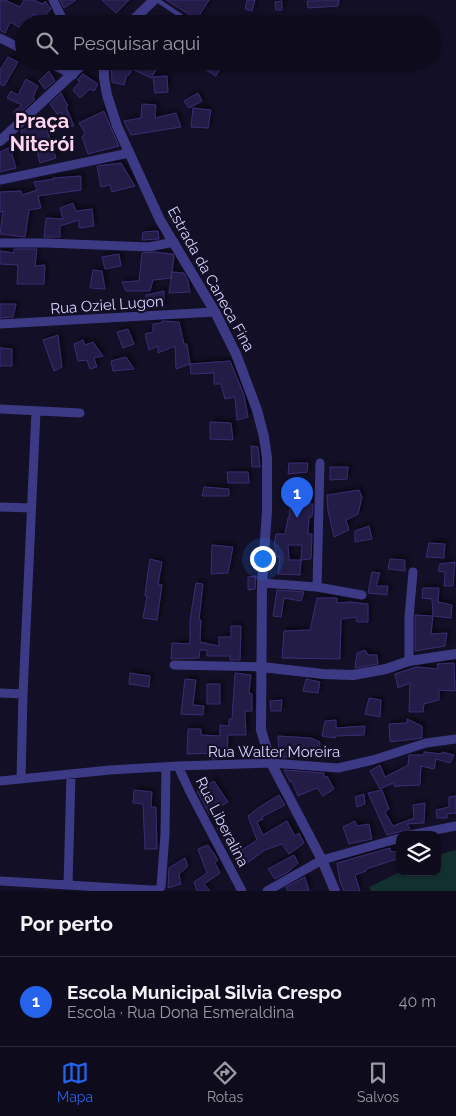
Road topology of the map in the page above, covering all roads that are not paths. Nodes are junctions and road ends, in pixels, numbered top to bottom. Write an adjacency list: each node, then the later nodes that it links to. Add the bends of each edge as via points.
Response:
1 (53, 0): 3 (street)
2 (156, 0): 4 (street); 5 (lane)
3 (60, 15)
4 (139, 15)
5 (179, 15)
6 (0, 38): 7 (street)
7 (15, 46)
8 (65, 70): 11 (street)
9 (77, 70): 11 (street)
10 (104, 70): 13 (street, Estrada da Caneca Fina, via 110,107)
11 (73, 74): 12 (street)
12 (0, 141)
13 (130, 152): 14 (street); 15 (street, Estrada da Caneca Fina, via 160,220)
14 (0, 180)
15 (174, 242): 16 (street, via 150,247); 17 (street, Estrada da Caneca Fina)
16 (0, 243)
17 (215, 312): 18 (street, Rua Oziel Lugon); 26 (street, Estrada da Caneca Fina, via 244,371 266,448 267,511)
18 (0, 324)
19 (0, 409): 20 (street)
20 (36, 411): 21 (street); 24 (street)
21 (80, 413)
22 (320, 463): 27 (street)
23 (0, 507): 24 (street)
24 (30, 508): 34 (street)
25 (412, 572): 30 (street)
26 (262, 583): 27 (street); 32 (street, Estrada da Caneca Fina)
27 (317, 588): 28 (street)
28 (362, 595)
29 (456, 654): 30 (street)
30 (409, 661): 32 (street, via 353,675)
31 (174, 665): 32 (street)
32 (262, 667): 36 (street, Estrada da Caneca Fina, via 261,730)
33 (0, 693): 34 (street)
34 (22, 694): 40 (street)
35 (456, 739): 36 (street, Rua Walter Moreira, via 426,743 338,768)
36 (271, 763): 37 (street, Rua Walter Moreira); 45 (street, Estrada da Caneca Fina)
37 (178, 766): 38 (street, Rua Walter Moreira); 48 (street, Rua Liberalina)
38 (166, 767): 39 (street, Rua Walter Moreira); 47 (street, via 161,887 151,890)
39 (71, 775): 40 (street, Rua Walter Moreira); 47 (street)
40 (21, 780): 41 (street, Rua Walter Moreira)
41 (0, 781)
42 (456, 826): 43 (street)
43 (430, 831)
44 (396, 839): 45 (street)
45 (322, 860): 49 (street); 50 (street, Estrada da Caneca Fina)
46 (0, 881): 47 (street)
47 (68, 885)
48 (242, 891)
49 (267, 891)
50 (335, 891)

